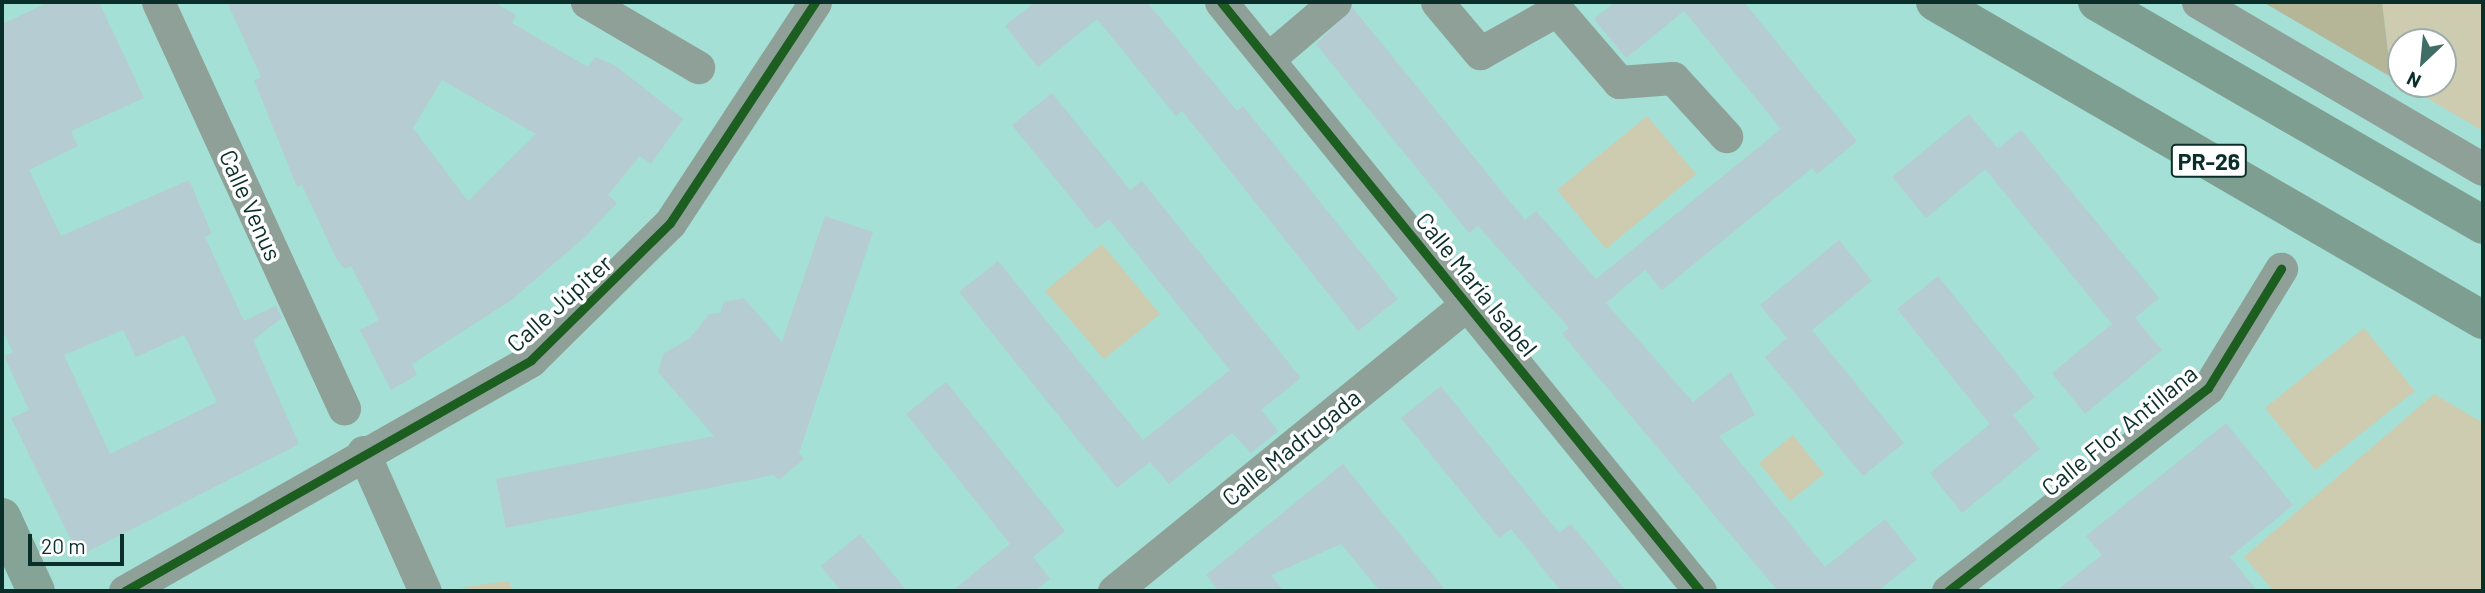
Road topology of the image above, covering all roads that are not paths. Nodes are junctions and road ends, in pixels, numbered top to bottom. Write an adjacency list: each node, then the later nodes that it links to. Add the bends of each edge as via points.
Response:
1 (159, 2): 21 (street, Calle Venus)
2 (587, 2): 12 (street)
3 (815, 2): 22 (street, Calle Júpiter, via 670,223 597,298 531,360)
4 (1221, 2): 11 (street, Calle María Isabel)
5 (1335, 2): 11 (street)
6 (1437, 2): 10 (street, via 1480,53)
7 (1935, 2): 20 (highway, PR-26)
8 (2097, 2): 15 (highway)
9 (2198, 2): 14 (street)
10 (1561, 6): 13 (street, via 1619,82 1672,78)
11 (1268, 59): 19 (street, Calle María Isabel)
12 (698, 67)
13 (1727, 136)
14 (2483, 169)
15 (2398, 175): 16 (highway); 17 (highway)
16 (2483, 212)
17 (2483, 225)
18 (2281, 270): 29 (street, Calle Flor Antillana, via 2208,388)
19 (1468, 303): 27 (street, Calle Madrugada); 28 (street, Calle María Isabel)
20 (2483, 320)
21 (344, 408)
22 (363, 452): 25 (street, Calle Júpiter); 26 (street)
23 (2, 517): 24 (main road)
24 (36, 591)
25 (125, 591)
26 (425, 591)
27 (1114, 591)
28 (1700, 591)
29 (1948, 591)

